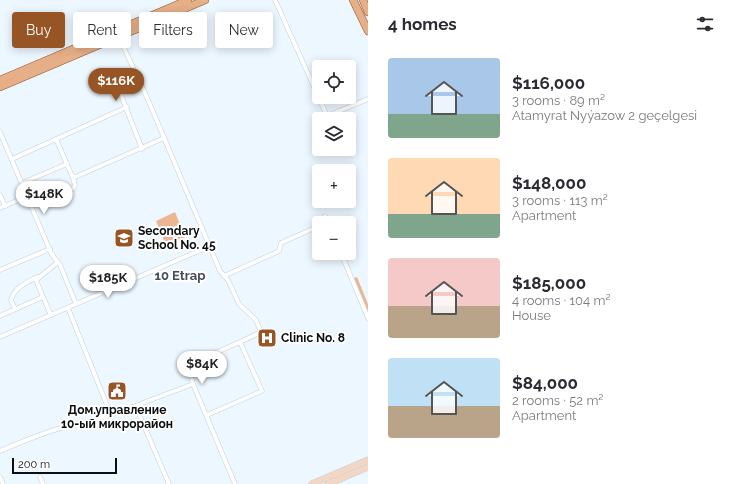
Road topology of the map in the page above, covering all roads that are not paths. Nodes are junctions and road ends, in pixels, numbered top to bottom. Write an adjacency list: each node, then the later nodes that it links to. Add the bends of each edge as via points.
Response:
1 (188, 0): 7 (main road)
2 (205, 0): 8 (main road)
3 (275, 0): 16 (street, via 327,116)
4 (353, 0): 9 (main road)
5 (363, 0): 6 (main road)
6 (368, 12)
7 (131, 27)
8 (131, 29)
9 (368, 31)
10 (81, 48): 14 (main road)
11 (86, 48): 15 (main road)
12 (124, 48): 13 (street)
13 (134, 70): 17 (street, via 116,82); 19 (street)
14 (0, 80)
15 (0, 87)
16 (368, 99)
17 (127, 107): 20 (street); 21 (street)
18 (0, 132): 22 (street)
19 (164, 138): 21 (street); 32 (street)
20 (56, 139): 22 (street); 23 (street)
21 (142, 149): 24 (street)
22 (12, 159): 25 (street)
23 (67, 164): 24 (street); 25 (street)
24 (73, 178): 29 (street, via 73,189)
25 (22, 183): 27 (street)
26 (0, 195): 28 (street)
27 (28, 196): 28 (street); 29 (street)
28 (5, 206): 30 (street)
29 (32, 206): 33 (street)
30 (0, 208)
31 (312, 229): 37 (street, via 281,243 279,251)
32 (210, 246): 37 (street); 40 (street)
33 (50, 249): 35 (street); 36 (street)
34 (344, 260): 45 (street)
35 (58, 262): 38 (street); 40 (street)
36 (0, 270)
37 (224, 276): 47 (street, via 239,304 256,320 261,332)
38 (37, 277): 39 (street); 42 (street, via 23,284 14,295 11,300)
39 (43, 297): 42 (street); 43 (street)
40 (76, 304): 41 (street)
41 (68, 308): 43 (street); 50 (street)
42 (15, 309): 44 (street)
43 (52, 315): 46 (street)
44 (0, 316)
45 (368, 318)
46 (0, 337)
47 (240, 342): 48 (street, via 188,365); 51 (street, via 262,391)
48 (193, 384): 49 (street); 51 (street)
49 (136, 407): 50 (street); 59 (street)
50 (111, 415): 52 (street, via 27,439)
51 (207, 415): 60 (street)
52 (0, 451)
53 (368, 460): 61 (main road)
54 (368, 467): 62 (main road)
55 (0, 477): 57 (street)
56 (40, 477): 58 (street)
57 (3, 484)
58 (43, 484)
59 (169, 484)
60 (235, 484)
61 (312, 484)
62 (328, 484)

